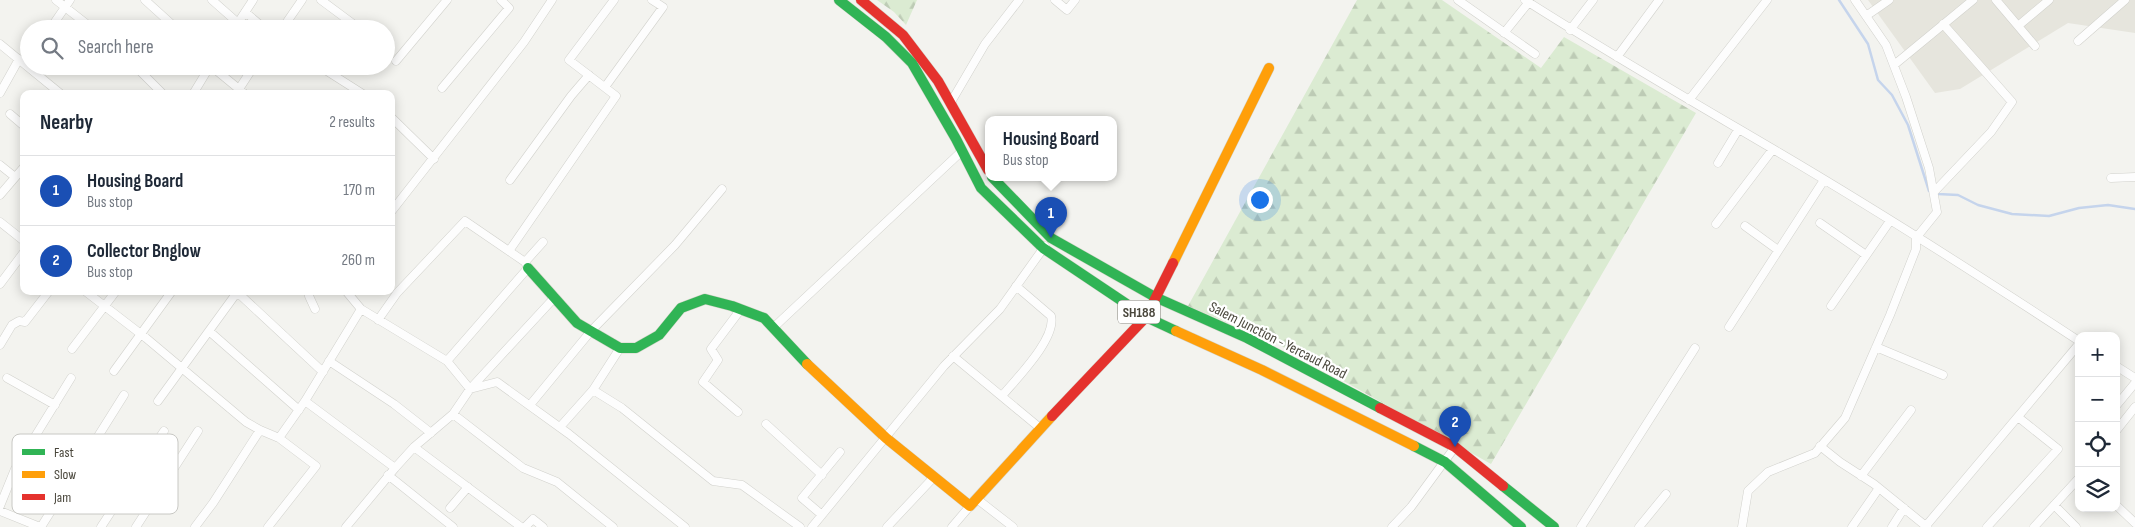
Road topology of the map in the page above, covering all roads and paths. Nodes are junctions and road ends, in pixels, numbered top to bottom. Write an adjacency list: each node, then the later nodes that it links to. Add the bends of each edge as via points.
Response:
1 (56, 0): 28 (street)
2 (145, 0): 33 (street)
3 (212, 0): 34 (street)
4 (253, 0): 29 (street)
5 (302, 0): 37 (street)
6 (322, 0): 38 (street)
7 (447, 0): 49 (street)
8 (501, 0): 61 (street, via 509,8)
9 (552, 0): 77 (street, via 524,42)
10 (614, 0): 59 (street, via 569,60)
11 (652, 0): 60 (street, via 663,7)
12 (839, 0): 76 (main road, SH188, via 886,37 912,63)
13 (860, 0): 70 (main road, via 903,35)
14 (1019, 0): 70 (street, via 985,44)
15 (1055, 0): 16 (street, via 1067,10)
16 (1075, 0)
17 (1458, 0): 42 (street)
18 (1593, 0): 41 (street)
19 (1659, 0): 48 (street)
20 (1767, 0): 69 (street)
21 (1855, 0): 30 (street)
22 (1889, 0): 30 (street)
23 (1973, 0): 39 (street)
24 (1996, 0): 40 (street)
25 (2049, 0): 40 (street)
26 (1527, 1): 41 (street); 42 (street)
27 (2121, 1): 43 (street)
28 (68, 4): 31 (street); 32 (street)
29 (245, 12): 35 (street); 36 (street)
30 (1866, 16): 50 (street, via 1886,45)
31 (56, 20)
32 (84, 20)
33 (167, 20)
34 (230, 20)
35 (240, 20)
36 (254, 20)
37 (288, 20)
38 (348, 20)
39 (1943, 24): 50 (street); 89 (street, via 2012,102 1991,132)
40 (2018, 26): 44 (street)
41 (1570, 30): 48 (street)
42 (1504, 33): 46 (street)
43 (2078, 42)
44 (2035, 46)
45 (1, 48): 47 (street)
46 (1534, 54)
47 (20, 58)
48 (1617, 58): 69 (street)
49 (396, 61)
50 (1894, 64): 89 (street)
51 (20, 66): 68 (street)
52 (1269, 68): 120 (main road)
53 (40, 75): 62 (street)
54 (144, 75): 63 (street)
55 (205, 75): 64 (street)
56 (222, 75): 65 (street)
57 (250, 75): 66 (street)
58 (333, 75): 67 (street)
59 (589, 75): 60 (street); 85 (street)
60 (605, 87): 103 (street, via 616,96)
61 (442, 88)
62 (57, 90)
63 (159, 90)
64 (196, 90)
65 (241, 90)
66 (242, 90)
67 (357, 90)
68 (0, 93)
69 (1688, 100): 74 (street)
70 (951, 102): 78 (main road)
71 (10, 114): 73 (street)
72 (395, 121): 77 (street)
73 (20, 123)
74 (1738, 130): 75 (street); 79 (street)
75 (1773, 149): 86 (street); 95 (street)
76 (962, 150): 101 (main road, SH188, via 981,188); 129 (street)
77 (434, 159): 91 (street)
78 (985, 164)
79 (1718, 164)
80 (0, 165): 82 (street)
81 (20, 171): 82 (street)
82 (15, 177): 90 (street)
83 (2135, 177): 84 (street)
84 (2111, 178)
85 (510, 180)
86 (1824, 180): 93 (street); 102 (street)
87 (996, 181): 98 (main road, Salem Junction - Yercaud Road / SH188)
88 (722, 189): 131 (street, via 675,245)
89 (1934, 192): 99 (street, via 1937,212)
90 (0, 195)
91 (395, 207)
92 (0, 222): 97 (street)
93 (1890, 222): 99 (street); 104 (street)
94 (1820, 223): 104 (street)
95 (1716, 224)
96 (1745, 226): 102 (street)
97 (20, 237)
98 (1051, 238): 101 (street); 120 (main road, Salem Junction - Yercaud Road / SH188)
99 (1916, 238): 133 (street); 135 (street, via 1916,249)
100 (543, 242): 106 (street)
101 (1044, 248): 108 (street); 126 (main road, SH188)
102 (1778, 250): 128 (street)
103 (509, 251): 106 (street); 118 (street, via 465,221)
104 (1866, 255): 122 (street)
105 (20, 257): 107 (street)
106 (527, 265): 119 (main road); 141 (street)
107 (0, 284)
108 (1016, 286): 140 (street, via 1000,309); 155 (street, via 1051,316 1053,323 1048,337)
109 (46, 295): 134 (street, via 25,322 19,320 12,325)
110 (90, 295): 121 (street)
111 (113, 295): 121 (street)
112 (169, 295): 132 (street)
113 (236, 295): 130 (street)
114 (241, 295): 146 (street)
115 (309, 295): 123 (street)
116 (349, 295): 125 (street)
117 (395, 295): 127 (street)
118 (395, 295)
119 (555, 297): 131 (main road, via 577,323); 152 (street)
120 (1155, 297): 126 (main road); 182 (main road, Salem Junction - Yercaud Road / SH188, via 1247,338)
121 (104, 306): 132 (street); 139 (street)
122 (1831, 306)
123 (315, 309)
124 (741, 309): 129 (main road, via 764,318); 136 (main road, via 705,299 682,308 659,335 636,348); 164 (street, via 711,349 718,360 703,382)
125 (361, 310): 127 (street); 142 (street)
126 (1146, 317): 170 (main road); 185 (main road, SH188, via 1262,370)
127 (378, 320): 141 (street)
128 (1729, 327)
129 (773, 328): 179 (main road)
130 (209, 331): 143 (street); 162 (street)
131 (591, 331): 136 (main road); 160 (street)
132 (141, 334): 143 (street); 145 (street)
133 (2075, 340)
134 (0, 345)
135 (1876, 347): 147 (street); 180 (street, via 1845,418)
136 (620, 348): 153 (street)
137 (1695, 348): 227 (street)
138 (2075, 348): 166 (street)
139 (72, 349)
140 (953, 356): 155 (street); 179 (street)
141 (447, 360): 152 (street)
142 (329, 361): 146 (street); 174 (street)
143 (182, 368): 156 (street); 171 (street)
144 (2120, 369): 150 (street)
145 (114, 371)
146 (323, 372): 157 (street)
147 (1943, 375)
148 (7, 378): 159 (street)
149 (71, 378): 159 (street)
150 (2135, 378)
151 (2135, 383): 158 (street)
152 (470, 389): 160 (street, via 497,382); 165 (street)
153 (593, 390): 169 (street); 219 (street, via 622,408 713,481 742,485)
154 (124, 395): 176 (street)
155 (1002, 396): 170 (street)
156 (158, 401)
157 (305, 401): 162 (street); 186 (street)
158 (2120, 401)
159 (54, 405): 175 (street)
160 (530, 405): 169 (street)
161 (2135, 407): 168 (street)
162 (299, 410): 178 (street)
163 (1911, 410): 190 (street)
164 (738, 412)
165 (452, 414): 174 (street); 217 (street, via 523,468 557,482)
166 (2018, 416): 232 (street); 233 (street, via 2058,449)
167 (766, 424): 188 (street)
168 (2120, 426)
169 (560, 428): 218 (street)
170 (1040, 428): 196 (main road)
171 (260, 430): 178 (street); 211 (street)
172 (164, 431): 177 (street)
173 (198, 431): 184 (street)
174 (431, 433): 181 (street)
175 (36, 434)
176 (99, 434)
177 (162, 434)
178 (279, 438): 212 (street, via 316,466)
179 (886, 438): 191 (main road); 206 (street)
180 (1820, 446): 190 (street); 229 (street, via 1815,453 1768,472 1748,491)
181 (414, 447): 186 (street); 193 (street)
182 (1455, 447): 185 (street); 226 (main road, Salem Junction - Yercaud Road / SH188)
183 (840, 452): 188 (street)
184 (178, 462)
185 (1444, 462): 224 (street); 225 (main road, SH188)
186 (395, 468): 187 (street)
187 (388, 475): 213 (street); 214 (street)
188 (822, 475): 206 (street, via 802,498)
189 (12, 476): 198 (street)
190 (1861, 476): 194 (street)
191 (934, 477): 196 (main road); 221 (street)
192 (2075, 482): 197 (street)
193 (468, 487): 199 (street); 215 (street)
194 (1879, 488): 200 (street); 230 (street)
195 (1666, 494): 228 (street)
196 (973, 502): 222 (street); 223 (street)
197 (2054, 505): 234 (street); 235 (street)
198 (0, 506)
199 (450, 508)
200 (1904, 508): 231 (street); 232 (street)
201 (2120, 509): 207 (street)
202 (0, 512): 208 (street)
203 (48, 514): 208 (street)
204 (110, 514): 209 (street)
205 (144, 514): 210 (street)
206 (822, 515): 220 (street)
207 (2135, 523)
208 (40, 527)
209 (101, 527)
210 (136, 527)
211 (195, 527)
212 (268, 527)
213 (346, 527)
214 (453, 527)
215 (523, 527): 216 (street, via 533,519)
216 (543, 527)
217 (613, 527)
218 (685, 527)
219 (800, 527)
220 (812, 527)
221 (888, 527)
222 (952, 527)
223 (1014, 527)
224 (1392, 527)
225 (1521, 527)
226 (1554, 527)
227 (1580, 527)
228 (1639, 527)
229 (1742, 527)
230 (1852, 527)
231 (1892, 527)
232 (1926, 527)
233 (1987, 527)
234 (2034, 527)
235 (2076, 527)

